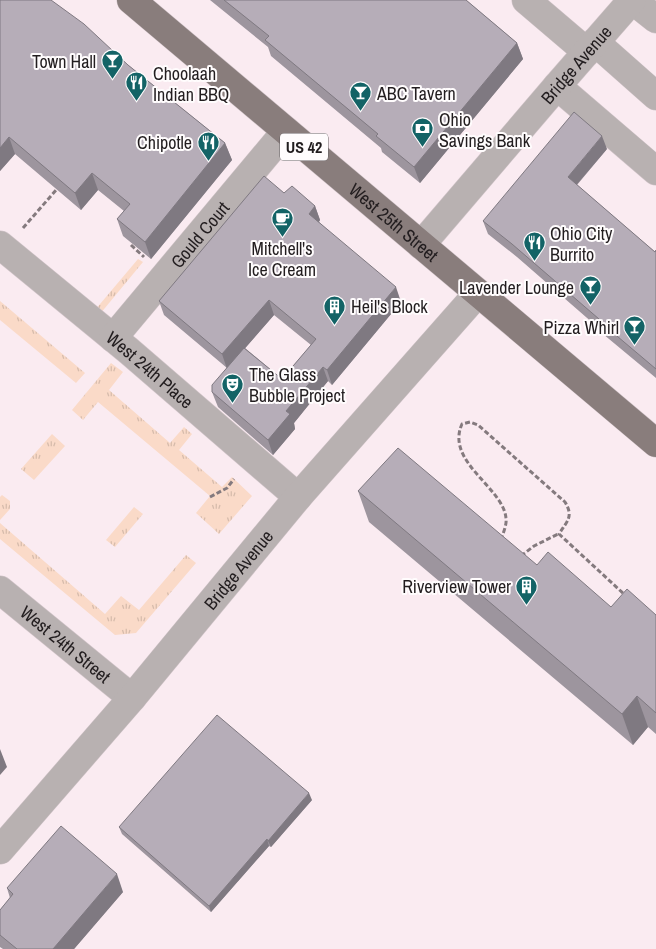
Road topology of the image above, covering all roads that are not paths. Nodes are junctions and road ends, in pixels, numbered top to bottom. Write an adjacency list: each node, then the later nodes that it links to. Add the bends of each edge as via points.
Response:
1 (526, 0): 5 (street)
2 (632, 0): 4 (street); 5 (street, Bridge Avenue)
3 (134, 1): 8 (main road, West 25th Street / US 42)
4 (656, 19)
5 (591, 47): 6 (street, Bridge Avenue); 7 (street)
6 (556, 86): 9 (street); 10 (street, Bridge Avenue)
7 (656, 96)
8 (286, 131): 10 (main road, West 25th Street / US 42); 13 (street, Gould Court)
9 (656, 171)
10 (421, 245): 12 (main road, West 25th Street / US 42)
11 (3, 247): 13 (street, West 24th Place)
12 (478, 293): 14 (main road, West 25th Street / US 42); 15 (street, Bridge Avenue)
13 (113, 338): 15 (street, West 24th Place)
14 (656, 443)
15 (298, 497): 17 (street, Bridge Avenue)
16 (0, 590): 17 (street, West 24th Street)
17 (132, 698): 18 (street, Bridge Avenue)
18 (0, 850)

